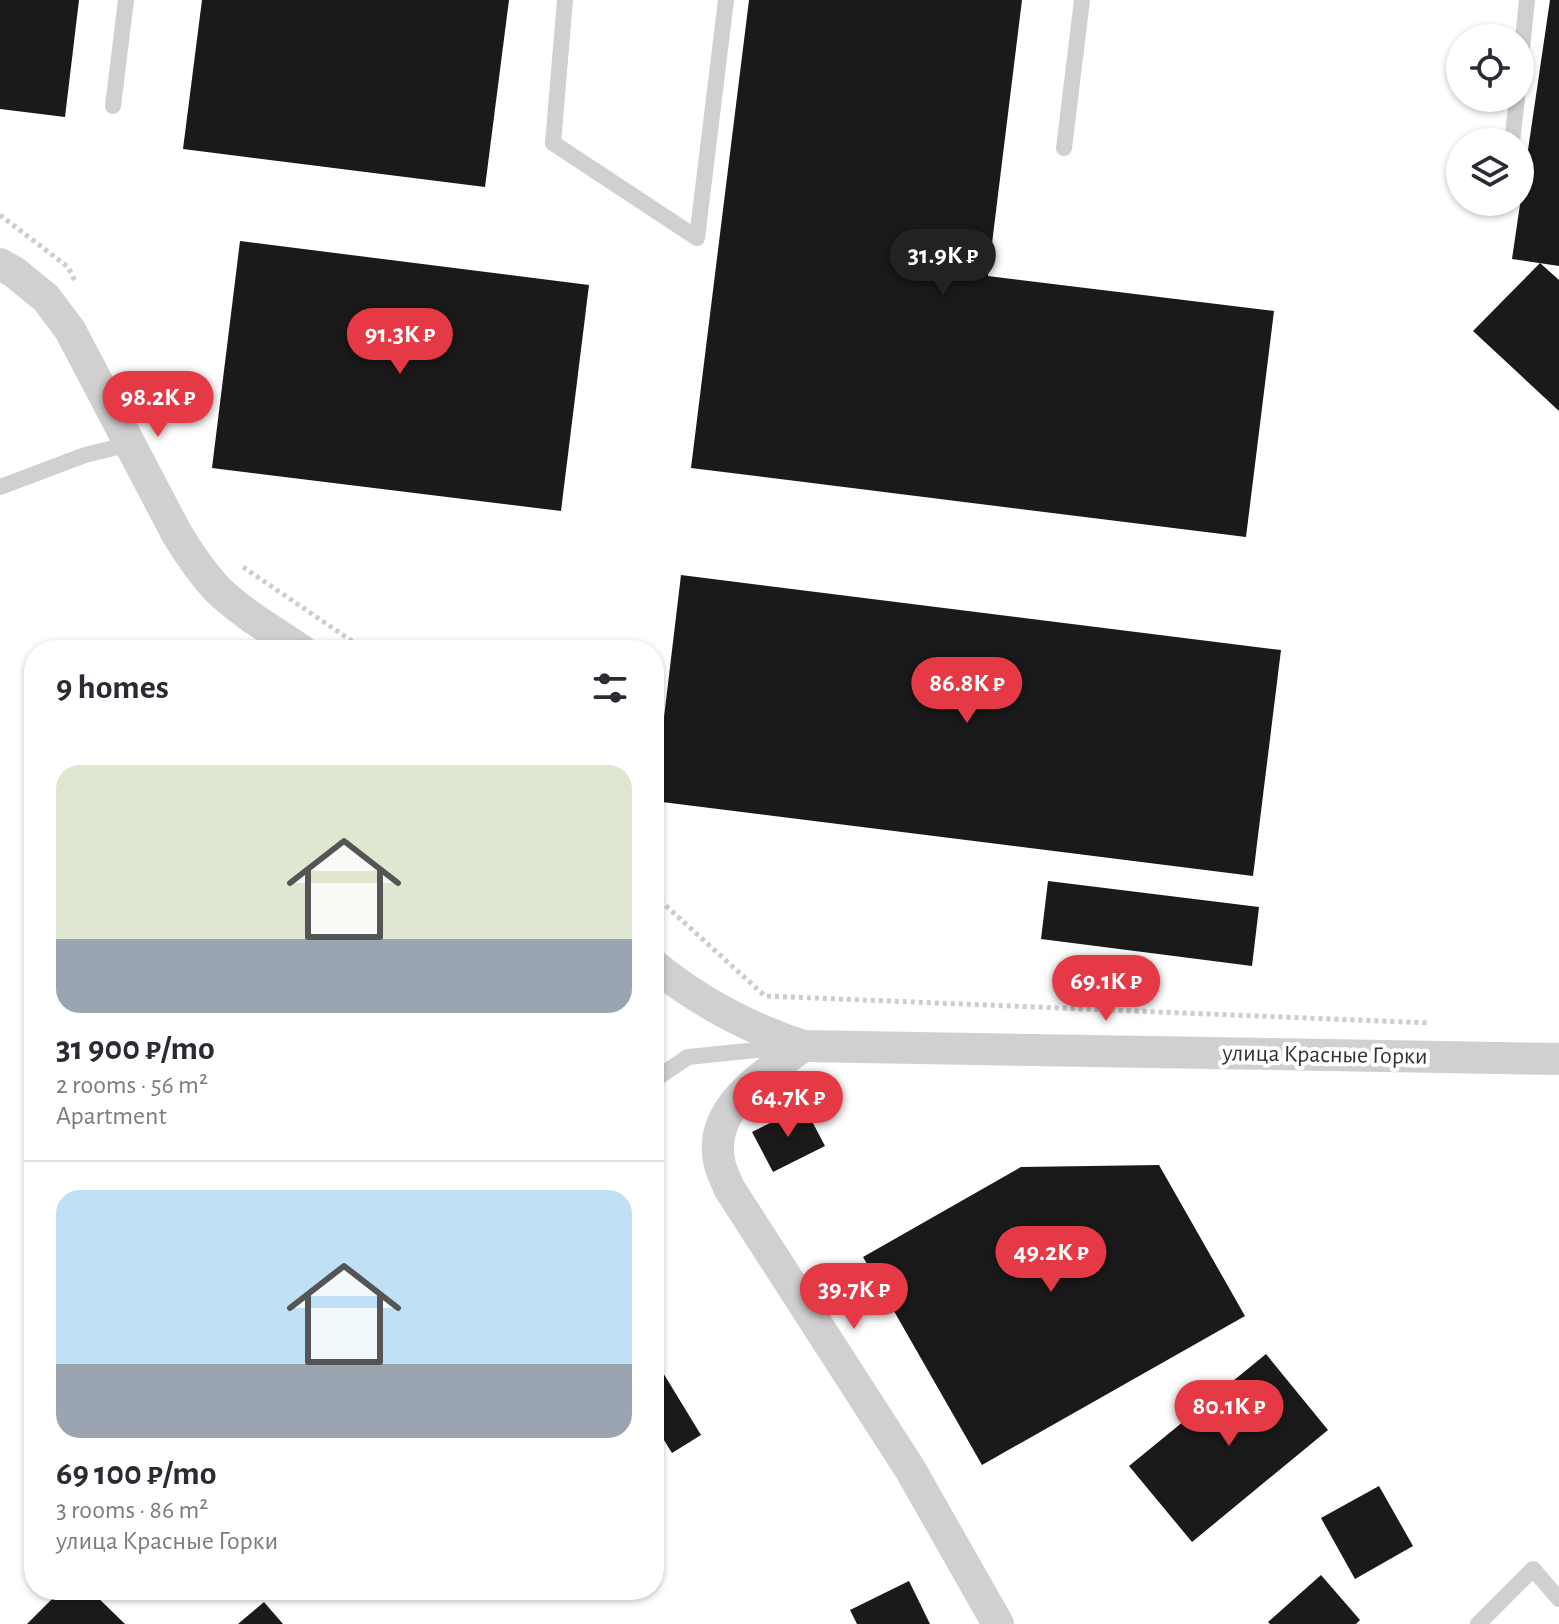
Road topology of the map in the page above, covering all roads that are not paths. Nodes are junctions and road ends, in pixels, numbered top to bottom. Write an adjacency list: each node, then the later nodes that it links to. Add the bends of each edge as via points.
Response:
1 (126, 0): 7 (lane)
2 (565, 0): 3 (lane, via 553,143 697,238)
3 (726, 0)
4 (1082, 0): 8 (lane)
5 (1527, 0): 6 (lane)
6 (1525, 24)
7 (113, 106)
8 (1064, 148)
9 (0, 264): 10 (street, via 31,284 59,313)
10 (130, 444): 11 (lane); 12 (street, via 195,563 245,613)
11 (0, 487)
12 (286, 640)
13 (664, 972): 14 (street, улица Красные Горки, via 730,1016)
14 (803, 1046): 15 (street, улица Красные Горки); 16 (lane, via 688,1057); 18 (street, via 737,1099 719,1132 720,1165 729,1188 910,1469)
15 (1559, 1059)
16 (664, 1073)
17 (1559, 1599): 19 (lane, via 1533,1569)
18 (998, 1624)
19 (1478, 1624)

